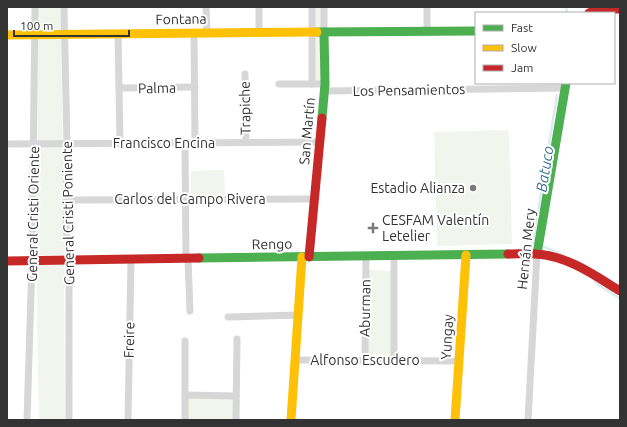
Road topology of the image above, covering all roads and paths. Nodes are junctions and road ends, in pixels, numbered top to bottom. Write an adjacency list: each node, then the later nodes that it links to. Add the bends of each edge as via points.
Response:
1 (35, 7): 20 (street, General Cristi Oriente)
2 (64, 7): 17 (street, General Cristi Poniente)
3 (206, 7): 15 (street)
4 (259, 7): 12 (street)
5 (312, 7): 13 (street, San Martín)
6 (324, 7): 16 (street, San Martín)
7 (427, 7): 10 (street)
8 (620, 9): 9 (main road, via 597,9)
9 (590, 12)
10 (427, 31): 11 (main road, Fontana); 16 (main road, Fontana)
11 (475, 31)
12 (259, 32): 13 (main road, Fontana); 15 (main road, Fontana)
13 (313, 32): 16 (main road, Fontana); 23 (street, San Martín)
14 (194, 33): 15 (main road, Fontana); 18 (main road, Fontana); 25 (street)
15 (207, 33)
16 (324, 33): 26 (main road, San Martín)
17 (64, 34): 18 (main road, Fontana); 20 (main road, Fontana); 32 (street, General Cristi Poniente)
18 (118, 34): 27 (street)
19 (7, 35): 20 (main road, Fontana)
20 (36, 35): 35 (street, General Cristi Oriente)
21 (244, 74): 30 (street, Trapiche)
22 (279, 84): 23 (street, Los Pensamientos)
23 (312, 84): 26 (street, Los Pensamientos)
24 (565, 86): 26 (street, Los Pensamientos); 39 (main road, Hernán Mery)
25 (195, 87): 27 (street, Palma); 29 (street)
26 (325, 87): 31 (main road, San Martín)
27 (119, 88): 33 (street)
28 (185, 142): 29 (street, Francisco Encina); 33 (street, Francisco Encina); 36 (street)
29 (195, 142): 30 (street, Francisco Encina)
30 (246, 142): 31 (street, Francisco Encina)
31 (320, 142): 37 (main road, San Martín)
32 (66, 143): 33 (street, Francisco Encina); 35 (street, Francisco Encina); 38 (street, General Cristi Poniente)
33 (120, 143)
34 (7, 144): 35 (street, Francisco Encina)
35 (34, 144): 48 (street, General Cristi Oriente)
36 (186, 199): 37 (street, Carlos del Campo Rivera); 38 (street, Carlos del Campo Rivera); 45 (street)
37 (315, 199): 43 (main road, San Martín)
38 (66, 200): 46 (street, General Cristi Poniente)
39 (537, 254): 40 (main road, Rengo); 49 (main road, Rengo, via 577,265); 68 (street, Hernán Mery)
40 (466, 255): 42 (main road, Rengo); 58 (main road, Yungay)
41 (366, 256): 42 (main road, Rengo); 43 (main road, Rengo); 56 (street, Aburman)
42 (394, 256): 57 (street, Aburman)
43 (306, 257): 45 (main road, Rengo); 51 (main road, San Martín)
44 (131, 259): 45 (main road, Rengo); 46 (main road, Rengo); 63 (street, Freire)
45 (187, 259): 50 (street)
46 (69, 260): 48 (main road, Rengo); 62 (street, General Cristi Poniente)
47 (7, 261): 48 (main road, Rengo)
48 (32, 261): 61 (street, General Cristi Oriente)
49 (620, 291)
50 (190, 311)
51 (298, 315): 52 (street); 55 (main road, San Martín)
52 (228, 316)
53 (237, 339): 60 (street)
54 (186, 341): 59 (street)
55 (295, 360): 56 (street, Alfonso Escudero); 66 (main road, San Martín)
56 (364, 360): 57 (street, Alfonso Escudero)
57 (394, 360): 58 (street, Alfonso Escudero)
58 (459, 362): 67 (main road, Yungay)
59 (185, 395): 60 (street); 64 (street)
60 (236, 396): 65 (street)
61 (27, 420)
62 (69, 420)
63 (128, 420)
64 (185, 420)
65 (236, 420)
66 (291, 420)
67 (455, 420)
68 (528, 420)

